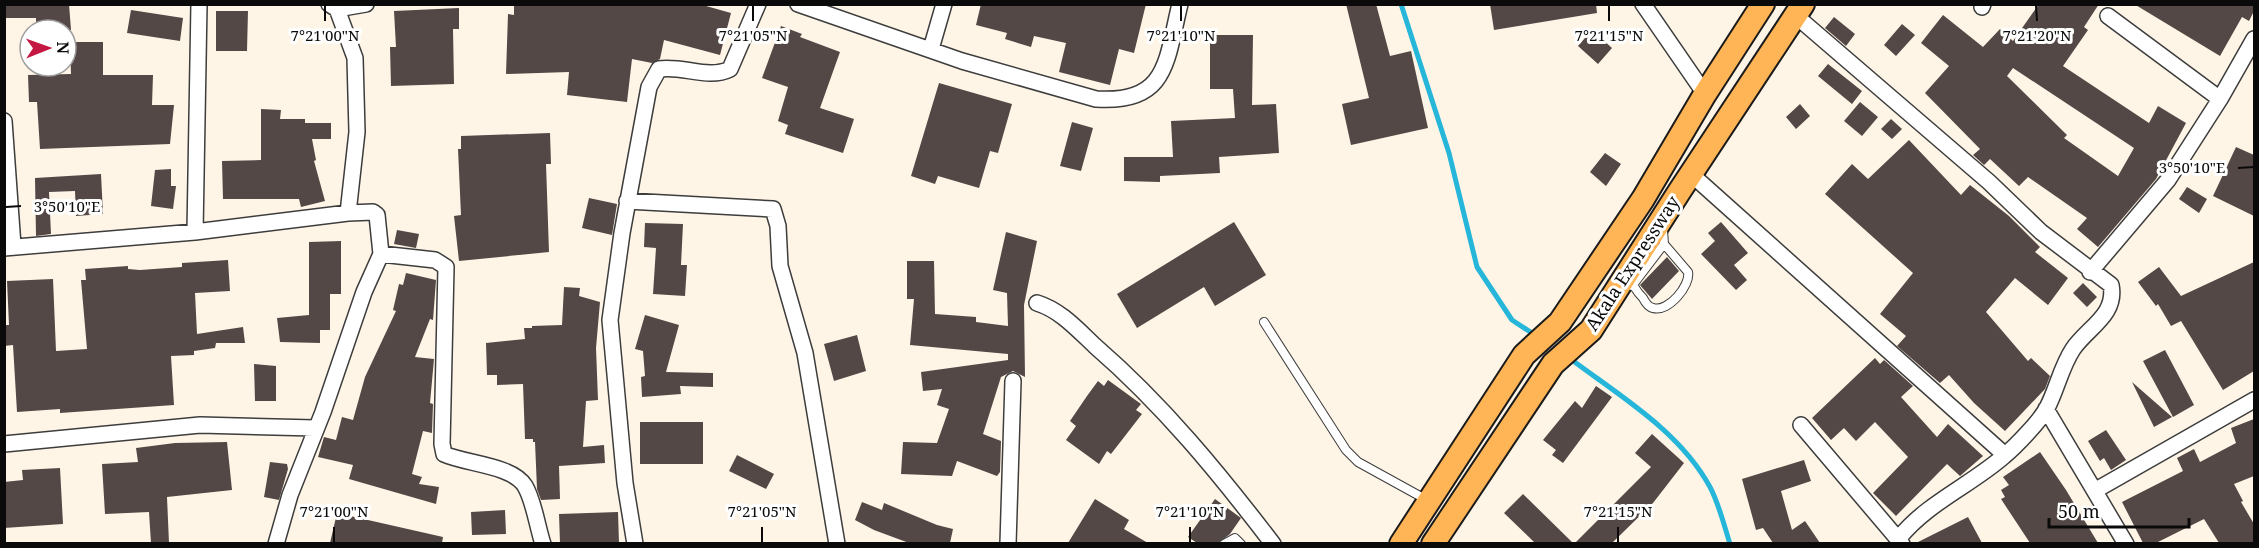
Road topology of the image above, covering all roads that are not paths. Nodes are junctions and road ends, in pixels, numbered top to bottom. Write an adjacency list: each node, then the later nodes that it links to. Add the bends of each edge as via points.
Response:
1 (199, 4): 21 (street)
2 (366, 4): 9 (street)
3 (758, 4): 18 (street, via 730,69 712,74 668,68 659,69 653,77)
4 (798, 4): 13 (street)
5 (944, 4): 13 (street)
6 (1180, 4): 13 (street, via 1163,73 1148,89 1118,101 1096,99)
7 (1643, 4): 14 (street)
8 (1764, 4): 14 (main road, Akala Expressway)
9 (333, 7): 19 (street, via 355,58 357,132)
10 (1800, 10): 17 (main road, Akala Expressway); 25 (street, via 2041,232)
11 (2109, 16): 15 (street)
12 (2254, 39): 15 (street)
13 (931, 49)
14 (1705, 94): 37 (main road, Akala Expressway, via 1643,199 1560,322 1524,355)
15 (2220, 99): 25 (street, via 2168,180)
16 (4, 121): 23 (street)
17 (1691, 174): 20 (main road, Akala Expressway); 35 (street)
18 (627, 201): 41 (street, via 610,320 625,483); 42 (street, via 773,209 780,266 805,353)
19 (348, 213): 21 (street); 24 (street, via 377,215)
20 (1662, 219): 22 (lane); 26 (main road, Akala Expressway)
21 (195, 232): 23 (street)
22 (1664, 244): 26 (lane); 26 (lane, via 1688,272 1687,284 1668,304 1650,308)
23 (9, 247)
24 (381, 254): 33 (street); 40 (street, via 435,260 446,267 444,454 460,462 507,471 524,485)
25 (2090, 272): 31 (street, via 2111,285 2109,310 2074,348)
26 (1631, 278): 48 (main road, Akala Expressway, via 1591,330 1553,364)
27 (1036, 303): 46 (street, via 1056,311 1137,382 1214,468)
28 (1264, 322): 37 (lane, via 1346,450 1358,462)
29 (1013, 381): 43 (street)
30 (2254, 400): 36 (street)
31 (2046, 409): 35 (street); 36 (street)
32 (1801, 425): 38 (street)
33 (315, 428): 34 (street, via 200,425); 39 (street)
34 (4, 444)
35 (2005, 455): 38 (street, via 1912,523)
36 (2096, 490): 49 (street)
37 (1429, 501): 47 (main road, Akala Expressway)
38 (1900, 541)
39 (276, 543)
40 (543, 543)
41 (635, 543)
42 (837, 543)
43 (1008, 543)
44 (1224, 543): 45 (lane, via 1235,538)
45 (1241, 543)
46 (1273, 543)
47 (1401, 543)
48 (1433, 543)
49 (2126, 543)

